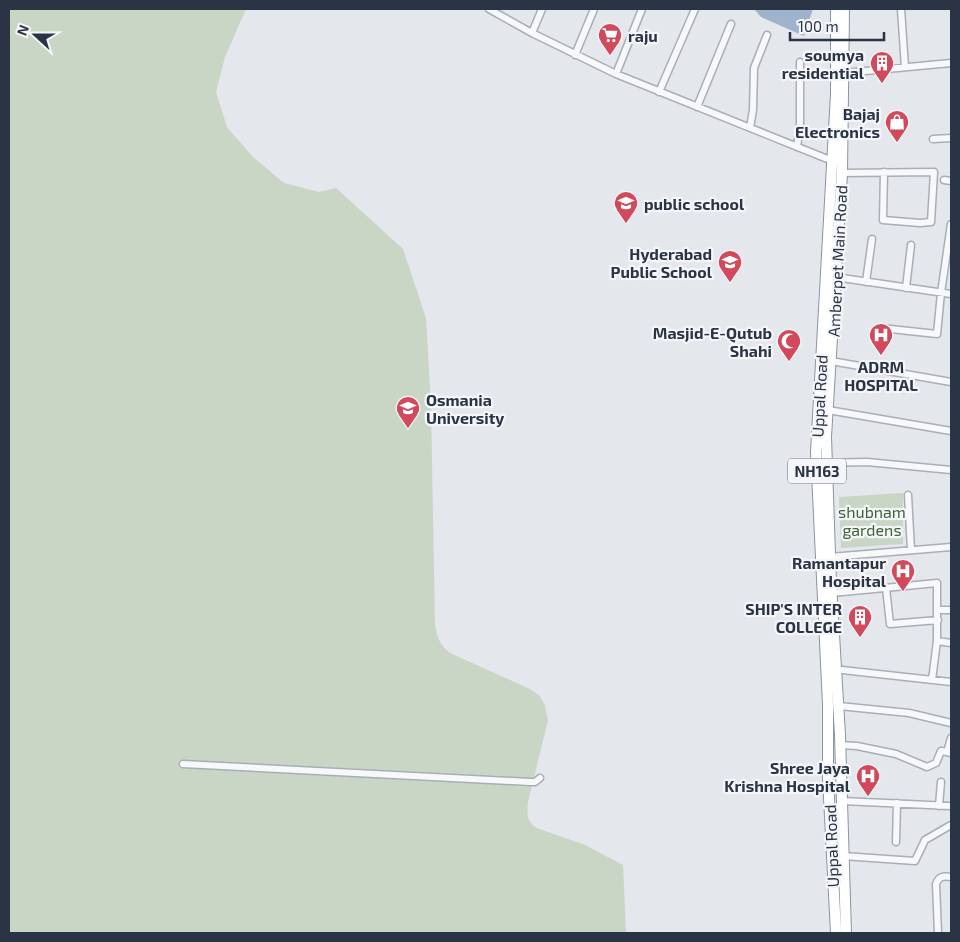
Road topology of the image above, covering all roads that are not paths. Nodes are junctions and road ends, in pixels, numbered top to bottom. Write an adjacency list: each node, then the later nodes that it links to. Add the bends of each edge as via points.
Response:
1 (489, 9): 10 (street)
2 (542, 9): 10 (street)
3 (594, 9): 12 (street)
4 (642, 9): 17 (street)
5 (695, 9): 18 (street)
6 (836, 9): 24 (highway, Uppal Road / NH163)
7 (844, 9): 16 (highway, Amberpet Main Road / NH163)
8 (901, 9): 15 (street)
9 (731, 24): 19 (street)
10 (532, 33): 12 (street)
11 (767, 35): 20 (street, via 754,68)
12 (575, 55): 17 (street)
13 (800, 62): 23 (street)
14 (951, 63): 15 (street)
15 (906, 67): 16 (street)
16 (844, 73): 24 (highway, Amberpet Main Road / NH163)
17 (616, 74): 18 (street)
18 (659, 92): 19 (street)
19 (697, 107): 20 (street)
20 (750, 128): 23 (street)
21 (951, 138): 22 (street)
22 (933, 139)
23 (797, 148): 24 (street)
24 (838, 166): 25 (street); 29 (highway, Amberpet Main Road / NH163); 39 (highway, Uppal Road / NH163)
25 (884, 172): 25 (street, via 934,172 931,222 883,220)
26 (951, 224): 32 (street)
27 (872, 239): 30 (street)
28 (911, 245): 31 (street)
29 (835, 277): 30 (street); 35 (highway, Amberpet Main Road / NH163)
30 (866, 282): 31 (street)
31 (906, 288): 32 (street)
32 (941, 293): 33 (street); 34 (street, via 937,334)
33 (951, 294)
34 (881, 328)
35 (831, 361): 36 (street); 37 (highway, Amberpet Main Road / NH163)
36 (951, 382)
37 (828, 410): 38 (street); 39 (highway, Amberpet Main Road / NH163)
38 (951, 432)
39 (822, 462): 40 (street, via 867,462); 44 (highway, Amberpet Main Road / NH163); 52 (highway, Uppal Road / NH163)
40 (951, 470)
41 (908, 495): 43 (street)
42 (951, 547): 43 (street)
43 (911, 550): 44 (street)
44 (830, 557): 46 (highway, Amberpet Main Road / NH163)
45 (886, 588): 46 (street); 47 (street, via 937,583); 49 (street, via 890,624)
46 (832, 593): 52 (highway, Amberpet Main Road / NH163)
47 (938, 610): 48 (street); 49 (street)
48 (951, 610)
49 (938, 620): 50 (street)
50 (938, 641): 51 (street); 53 (street)
51 (951, 643)
52 (831, 669): 53 (street); 55 (highway, Amberpet Main Road / NH163); 71 (highway, Uppal Road / NH163, via 829,800)
53 (932, 680): 54 (street)
54 (951, 682)
55 (838, 706): 56 (street, via 909,713); 58 (highway, Amberpet Main Road / NH163)
56 (951, 723)
57 (951, 738): 59 (street)
58 (840, 745): 59 (street, via 896,754 927,767 936,763 941,751); 63 (highway, Amberpet Main Road / NH163)
59 (949, 753)
60 (183, 764): 61 (street, via 530,782)
61 (540, 778)
62 (941, 782): 65 (street)
63 (842, 800): 64 (street); 69 (highway, Amberpet Main Road / NH163)
64 (897, 804): 65 (street); 68 (street)
65 (939, 806): 66 (street)
66 (951, 806)
67 (951, 825): 69 (street, via 925,840 915,861)
68 (896, 842)
69 (843, 856): 72 (highway, Amberpet Main Road / NH163)
70 (951, 877): 73 (street, via 943,876 936,884)
71 (836, 933)
72 (846, 933)
73 (938, 933)

